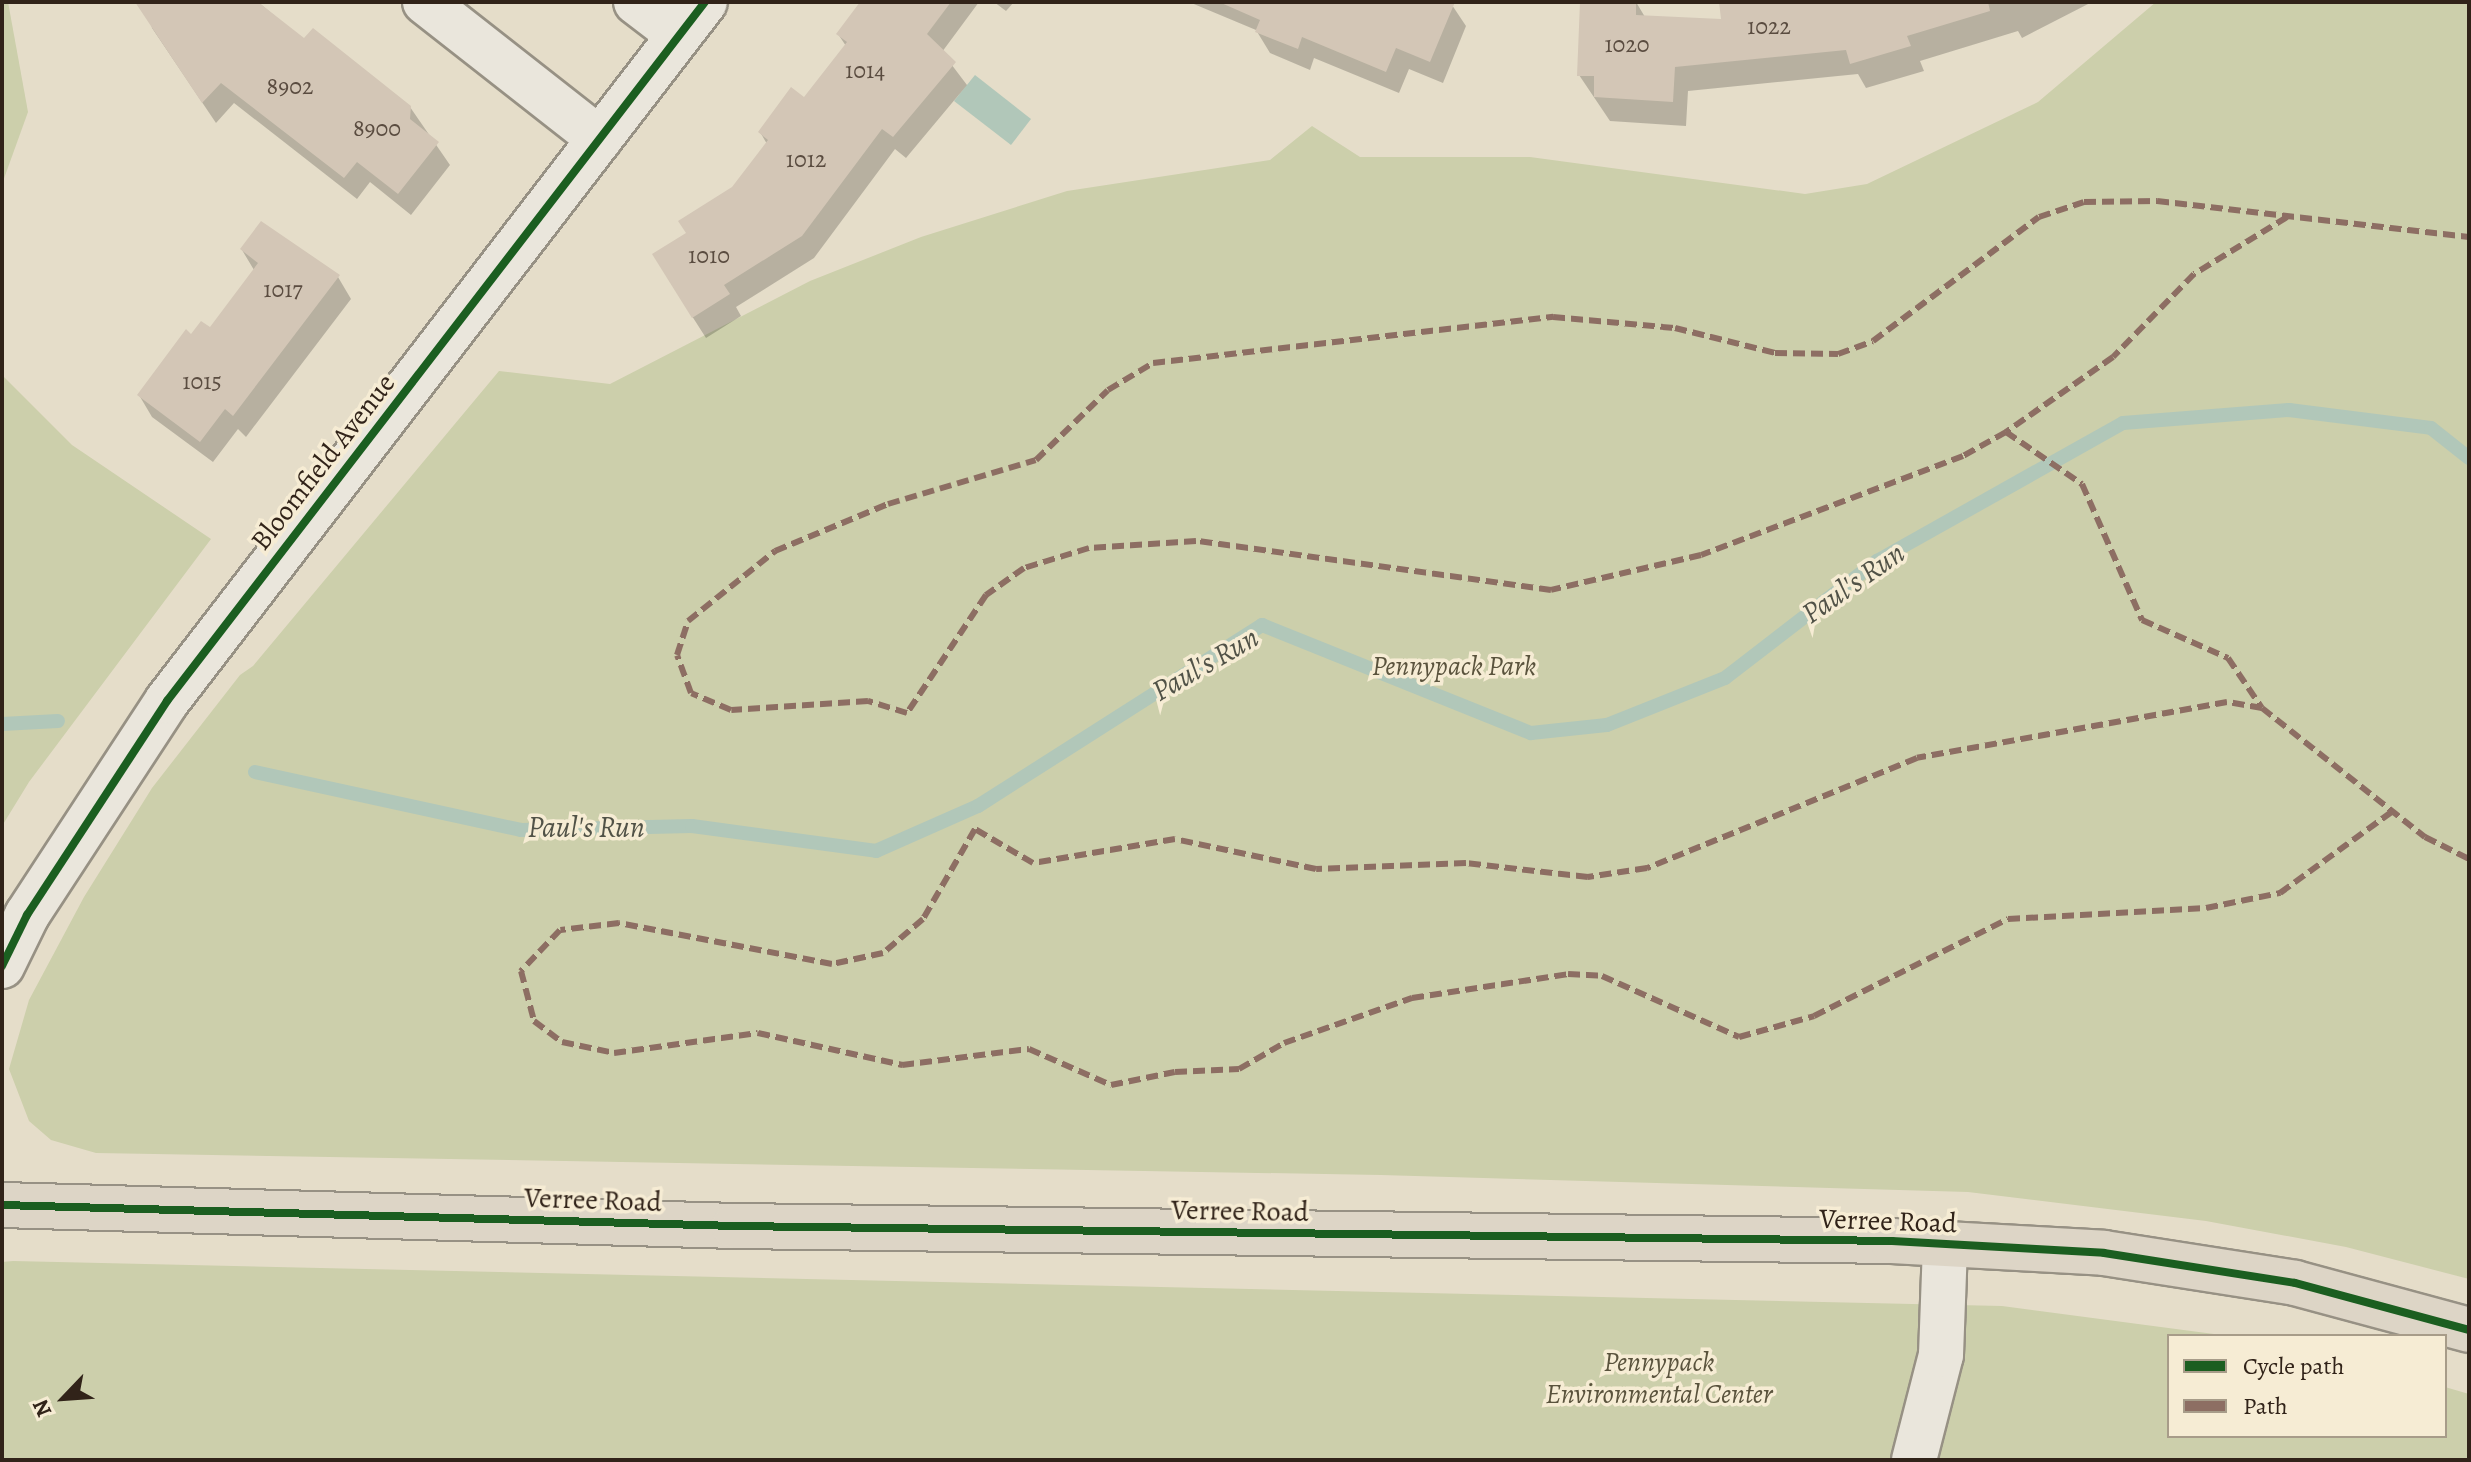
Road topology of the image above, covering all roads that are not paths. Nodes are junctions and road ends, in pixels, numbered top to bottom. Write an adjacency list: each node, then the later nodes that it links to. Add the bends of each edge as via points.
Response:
1 (425, 2): 4 (street)
2 (636, 2): 3 (street)
3 (692, 18): 4 (street, Bloomfield Avenue)
4 (600, 139): 5 (street, Bloomfield Avenue, via 167,701 27,915)
5 (2, 966)
6 (2, 1205): 7 (main road, Verree Road, via 734,1226)
7 (1945, 1244): 8 (main road, Verree Road, via 2104,1253 2295,1283); 9 (street, via 1941,1355)
8 (2469, 1330)
9 (1914, 1460)

